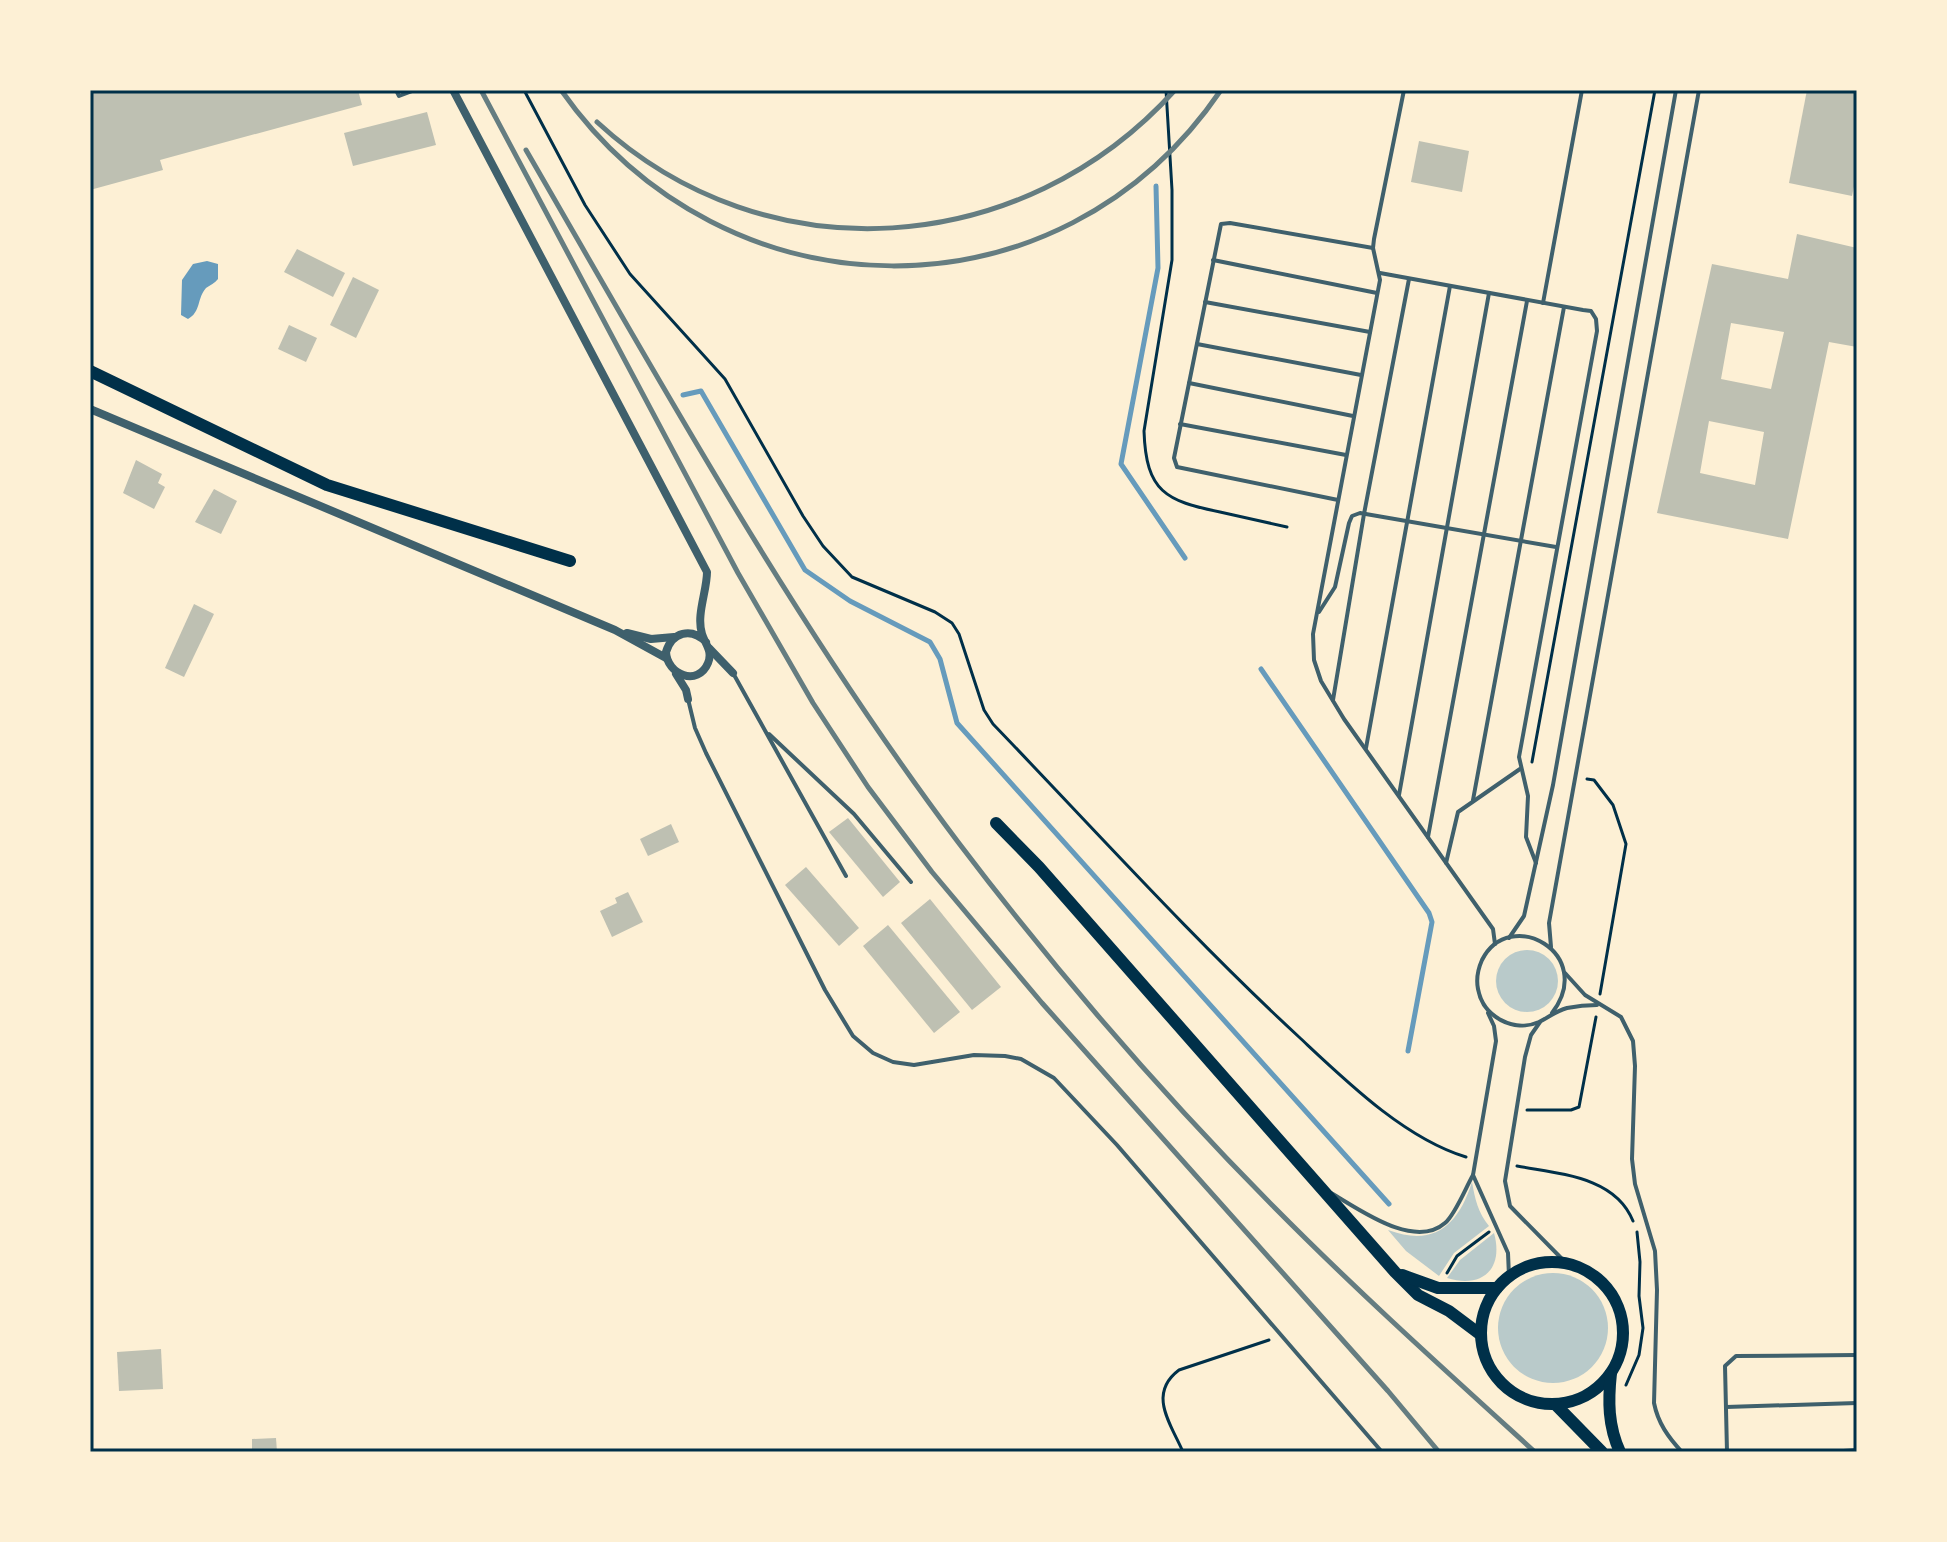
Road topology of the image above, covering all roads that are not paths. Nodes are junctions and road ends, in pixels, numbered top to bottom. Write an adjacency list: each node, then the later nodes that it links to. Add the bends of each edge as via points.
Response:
1 (396, 90): 2 (lane, via 399,96)
2 (415, 90)
3 (453, 90): 37 (street, via 701,557 707,588)
4 (1404, 90): 8 (lane)
5 (1582, 90): 17 (lane)
6 (1676, 90): 56 (lane)
7 (1699, 90): 61 (lane, via 1549,923)
8 (1373, 248): 9 (lane, via 1230,223 1221,224); 10 (lane)
9 (1213, 260): 13 (lane); 16 (lane)
10 (1380, 273): 11 (lane); 13 (lane)
11 (1409, 279): 12 (lane); 29 (lane)
12 (1450, 286): 14 (lane); 30 (lane)
13 (1377, 293): 19 (lane)
14 (1489, 293): 15 (lane); 31 (lane)
15 (1527, 301): 17 (lane); 32 (lane)
16 (1205, 302): 19 (lane); 20 (lane)
17 (1543, 303): 18 (lane)
18 (1564, 307): 33 (lane); 34 (lane, via 1591,311 1597,331)
19 (1370, 332): 22 (lane)
20 (1197, 344): 22 (lane); 23 (lane)
21 (90, 371): 35 (main road, via 327,485)
22 (1361, 375): 25 (lane)
23 (1189, 383): 25 (lane); 26 (lane)
24 (90, 409): 38 (street)
25 (1353, 416): 27 (lane)
26 (1180, 424): 27 (lane); 28 (lane, via 1177,467)
27 (1346, 455): 28 (lane)
28 (1338, 500): 36 (lane)
29 (1364, 514): 30 (lane); 36 (lane, via 1352,516 1335,587); 47 (lane)
30 (1408, 521): 31 (lane); 49 (lane)
31 (1448, 528): 32 (lane); 51 (lane)
32 (1482, 534): 33 (lane); 54 (lane)
33 (1520, 541): 34 (lane); 52 (lane)
34 (1556, 547): 50 (lane)
35 (570, 561)
36 (1317, 615): 47 (lane, via 1314,660)
37 (701, 618): 39 (street); 40 (street)
38 (615, 630): 39 (street, via 651,639); 41 (street)
39 (678, 636): 40 (street, via 695,634); 41 (street)
40 (707, 645): 42 (street); 44 (street)
41 (666, 658): 43 (street)
42 (707, 666): 44 (street); 45 (street)
43 (676, 673): 45 (street); 46 (street)
44 (733, 673): 48 (lane)
45 (693, 676): 46 (street)
46 (688, 699): 80 (lane, via 695,728 720,781 853,1036 893,1062 914,1065 974,1055 1005,1056 1054,1078)
47 (1333, 700): 49 (lane)
48 (765, 730): 57 (lane); 58 (lane, via 854,814)
49 (1366, 749): 51 (lane)
50 (1520, 769): 52 (lane); 56 (lane, via 1528,796 1526,837)
51 (1399, 796): 54 (lane)
52 (1473, 800): 55 (lane, via 1458,812)
53 (996, 823): 68 (main road)
54 (1428, 837): 55 (lane)
55 (1446, 863): 60 (lane, via 1493,929)
56 (1536, 864): 59 (lane, via 1524,916)
57 (846, 876)
58 (911, 882)
59 (1509, 938): 60 (lane); 61 (lane, via 1538,939)
60 (1495, 944): 64 (lane, via 1485,955 1477,982)
61 (1551, 947): 62 (lane)
62 (1565, 973): 63 (lane); 65 (lane, via 1566,987)
63 (1598, 1005): 65 (lane); 83 (lane, via 1621,1017 1633,1041 1632,1159 1655,1251 1654,1403 1669,1439)
64 (1487, 1009): 66 (lane, via 1512,1025); 67 (lane, via 1496,1041)
65 (1552, 1013): 66 (lane)
66 (1540, 1021): 69 (lane, via 1525,1057 1505,1181 1510,1206)
67 (1473, 1175): 68 (lane, via 1446,1223 1431,1231 1408,1231 1381,1222); 71 (lane, via 1508,1253)
68 (1325, 1189): 70 (main road)
69 (1566, 1263): 71 (main road, via 1536,1263); 75 (main road, via 1602,1282 1618,1306 1623,1333)
70 (1395, 1272): 72 (main road, via 1438,1288); 73 (main road, via 1418,1295)
71 (1509, 1276): 72 (main road)
72 (1497, 1288): 73 (main road, via 1482,1318)
73 (1481, 1335): 77 (main road, via 1498,1379 1524,1399)
74 (1857, 1355): 78 (lane, via 1736,1356 1725,1366)
75 (1611, 1373): 77 (main road, via 1587,1395); 82 (main road, via 1608,1402)
76 (1857, 1403): 78 (lane)
77 (1555, 1404): 81 (main road)
78 (1726, 1407): 84 (lane)
79 (1857, 1450): 85 (lane)
80 (1382, 1452)
81 (1602, 1452)
82 (1620, 1452)
83 (1682, 1452)
84 (1727, 1452)
85 (1830, 1452)

